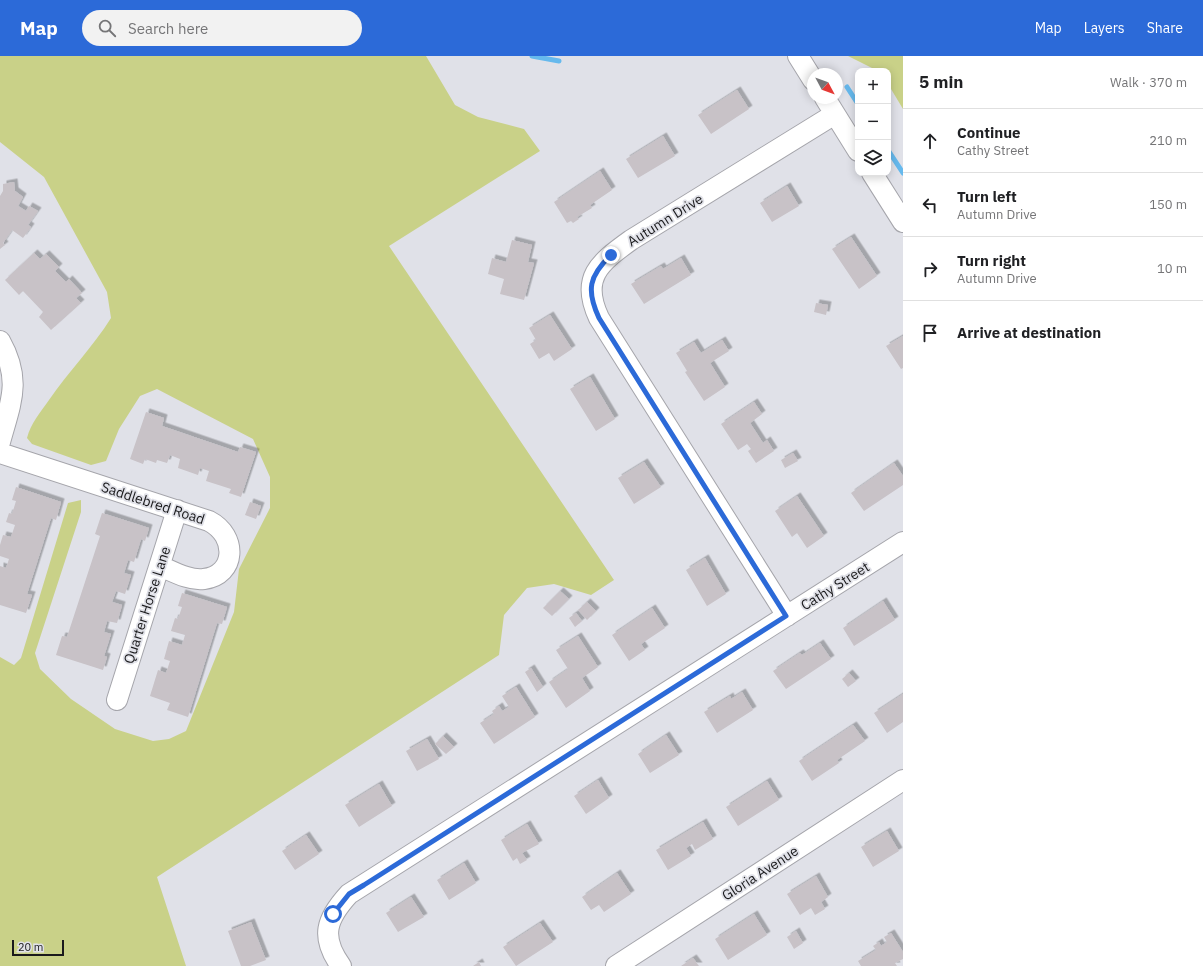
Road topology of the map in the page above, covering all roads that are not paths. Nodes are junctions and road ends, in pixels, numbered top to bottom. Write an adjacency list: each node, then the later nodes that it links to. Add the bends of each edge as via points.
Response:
1 (798, 56): 2 (street)
2 (807, 70)
3 (829, 104): 4 (street)
4 (835, 114): 5 (street); 14 (street, Autumn Drive, via 631,240 602,263 591,284 591,296 599,318)
5 (855, 146)
6 (874, 176): 7 (street)
7 (903, 222)
8 (0, 341): 9 (street, via 10,358 14,376 11,402)
9 (0, 442)
10 (0, 453): 11 (street, Saddlebred Road)
11 (177, 510): 13 (street, Quarter Horse Lane); 13 (street, Saddlebred Road, via 218,525 229,542 228,561 215,576 195,580)
12 (903, 542): 14 (street, Cathy Street)
13 (160, 566): 15 (street, Quarter Horse Lane)
14 (786, 616): 17 (street, Cathy Street, via 349,894 333,914 328,926 328,940)
15 (117, 700)
16 (903, 780): 18 (street, Gloria Avenue)
17 (341, 966)
18 (616, 966)

